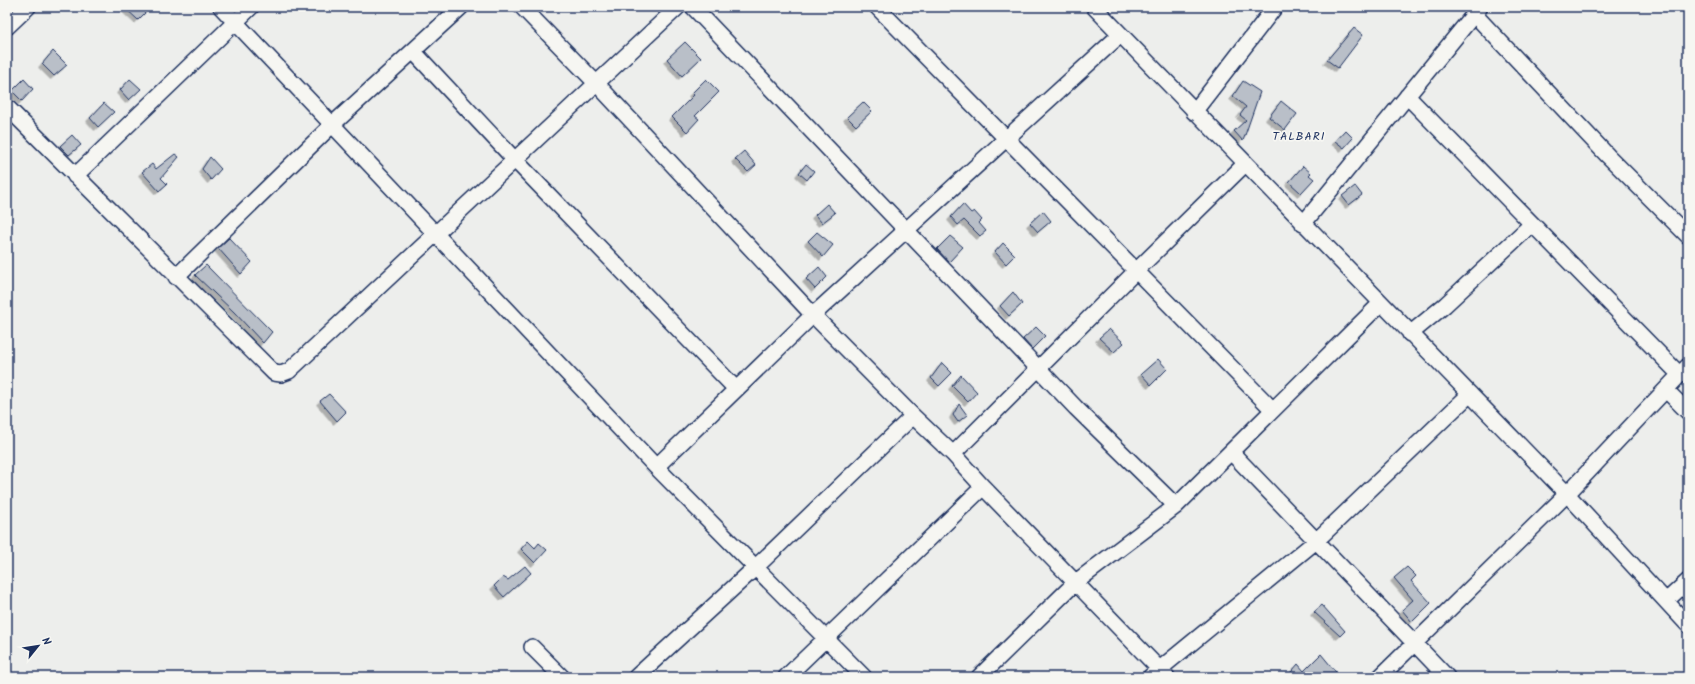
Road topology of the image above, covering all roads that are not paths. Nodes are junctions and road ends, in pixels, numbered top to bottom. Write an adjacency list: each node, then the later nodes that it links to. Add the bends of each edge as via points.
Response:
1 (28, 7): 13 (street)
2 (221, 7): 12 (street)
3 (251, 7): 12 (street)
4 (461, 7): 15 (street)
5 (522, 7): 16 (street)
6 (678, 7): 16 (street)
7 (693, 7): 27 (street)
8 (877, 7): 21 (street)
9 (1094, 7): 14 (street)
10 (1275, 7): 19 (street)
11 (1477, 10): 17 (street); 29 (street, via 1608,156)
12 (236, 22): 20 (street); 24 (street)
13 (7, 27)
14 (1120, 35): 19 (street); 21 (street)
15 (413, 51): 20 (street); 22 (street)
16 (597, 84): 22 (street); 33 (street)
17 (1407, 96): 25 (street); 26 (street)
18 (7, 106): 24 (street)
19 (1194, 112): 23 (street)
20 (334, 124): 28 (street); 31 (street)
21 (1006, 139): 27 (street); 30 (street)
22 (514, 159): 28 (street); 37 (street)
23 (1246, 164): 25 (street); 30 (street)
24 (76, 176): 31 (street)
25 (1303, 224): 32 (street)
26 (1532, 224): 34 (street); 36 (street)
27 (907, 230): 33 (street); 35 (street)
28 (435, 233): 31 (street, via 289,371 281,374 274,373); 45 (street)
29 (1688, 236)
30 (1136, 271): 35 (street); 40 (street)
31 (176, 277)
32 (1381, 303): 34 (street); 40 (street)
33 (814, 315): 37 (street); 42 (street)
34 (1410, 334): 39 (street)
35 (1039, 368): 44 (street); 48 (street)
36 (1684, 370): 38 (street)
37 (736, 389): 45 (street)
38 (1666, 390): 41 (street); 47 (street)
39 (1470, 394): 47 (street); 49 (street)
40 (1273, 410): 43 (street)
41 (1688, 412)
42 (913, 416): 44 (street); 50 (street)
43 (1231, 452): 48 (street); 49 (street)
44 (953, 454): 46 (street)
45 (656, 467): 50 (street)
46 (983, 487): 52 (street); 55 (street)
47 (1567, 494): 53 (street); 56 (street)
48 (1176, 506): 52 (street)
49 (1316, 541): 56 (street); 58 (street)
50 (756, 567): 55 (street); 60 (street)
51 (1688, 581): 53 (street)
52 (1076, 582): 58 (street); 63 (street)
53 (1666, 601): 54 (street)
54 (1688, 625)
55 (826, 638): 61 (street); 62 (street)
56 (1415, 644): 64 (street); 65 (street)
57 (532, 647): 59 (street)
58 (1159, 674)
59 (562, 677)
60 (636, 677)
61 (786, 677)
62 (864, 677)
63 (979, 677)
64 (1380, 677)
65 (1447, 677)

